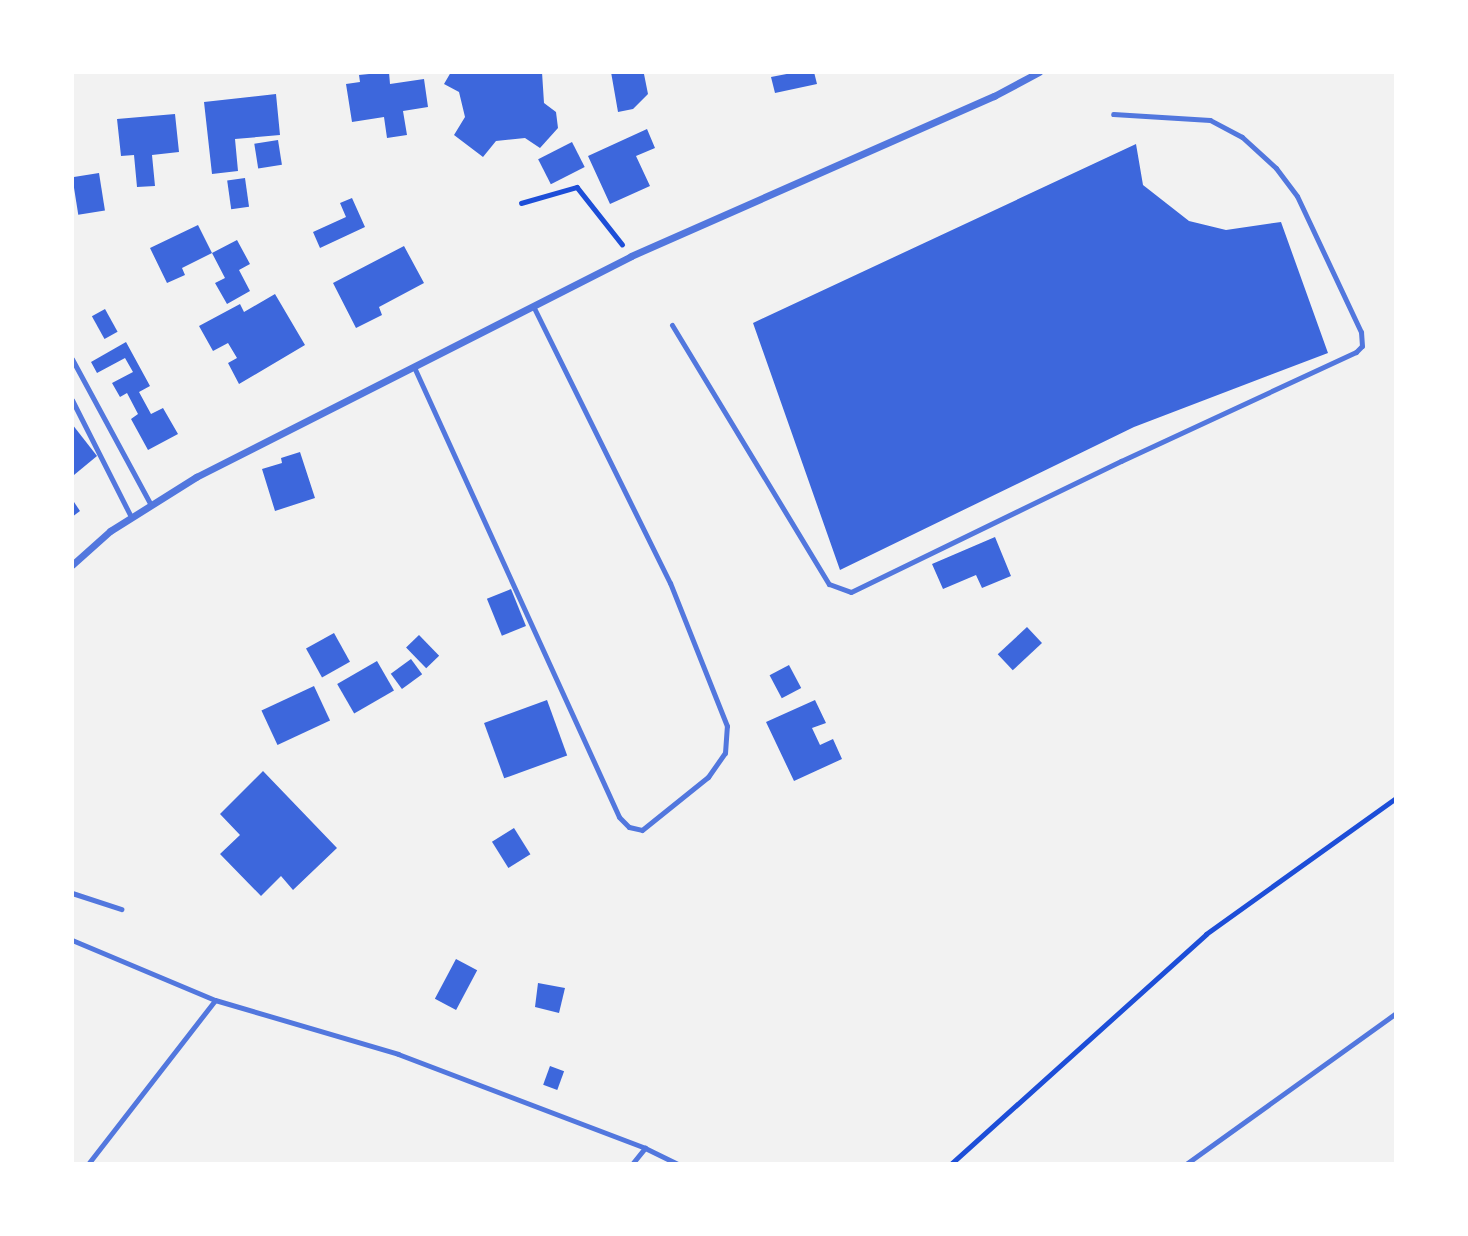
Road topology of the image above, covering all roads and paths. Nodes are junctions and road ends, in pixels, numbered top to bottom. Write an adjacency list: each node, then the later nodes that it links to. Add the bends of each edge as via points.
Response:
1 (1039, 72): 4 (street)
2 (1113, 114): 6 (lane, via 1210,120 1242,137 1276,168 1297,196 1361,332 1362,346 851,592 829,584)
3 (521, 203): 4 (path, via 577,187)
4 (631, 256): 5 (street)
5 (533, 306): 8 (street); 8 (lane, via 670,583 727,726 724,753 708,776 642,830 629,827 619,817)
6 (672, 325)
7 (72, 359): 10 (lane)
8 (414, 367): 10 (street, via 196,477)
9 (72, 400): 11 (lane)
10 (151, 505): 11 (street)
11 (131, 517): 12 (street)
12 (72, 565)
13 (1396, 798): 23 (path, via 1206,934)
14 (72, 893): 15 (lane)
15 (121, 909)
16 (72, 940): 17 (lane)
17 (215, 1000): 19 (lane, via 398,1054); 20 (lane)
18 (1396, 1013): 24 (lane)
19 (645, 1148): 21 (lane); 22 (lane)
20 (88, 1164)
21 (632, 1164)
22 (678, 1164)
23 (951, 1164)
24 (1186, 1164)

